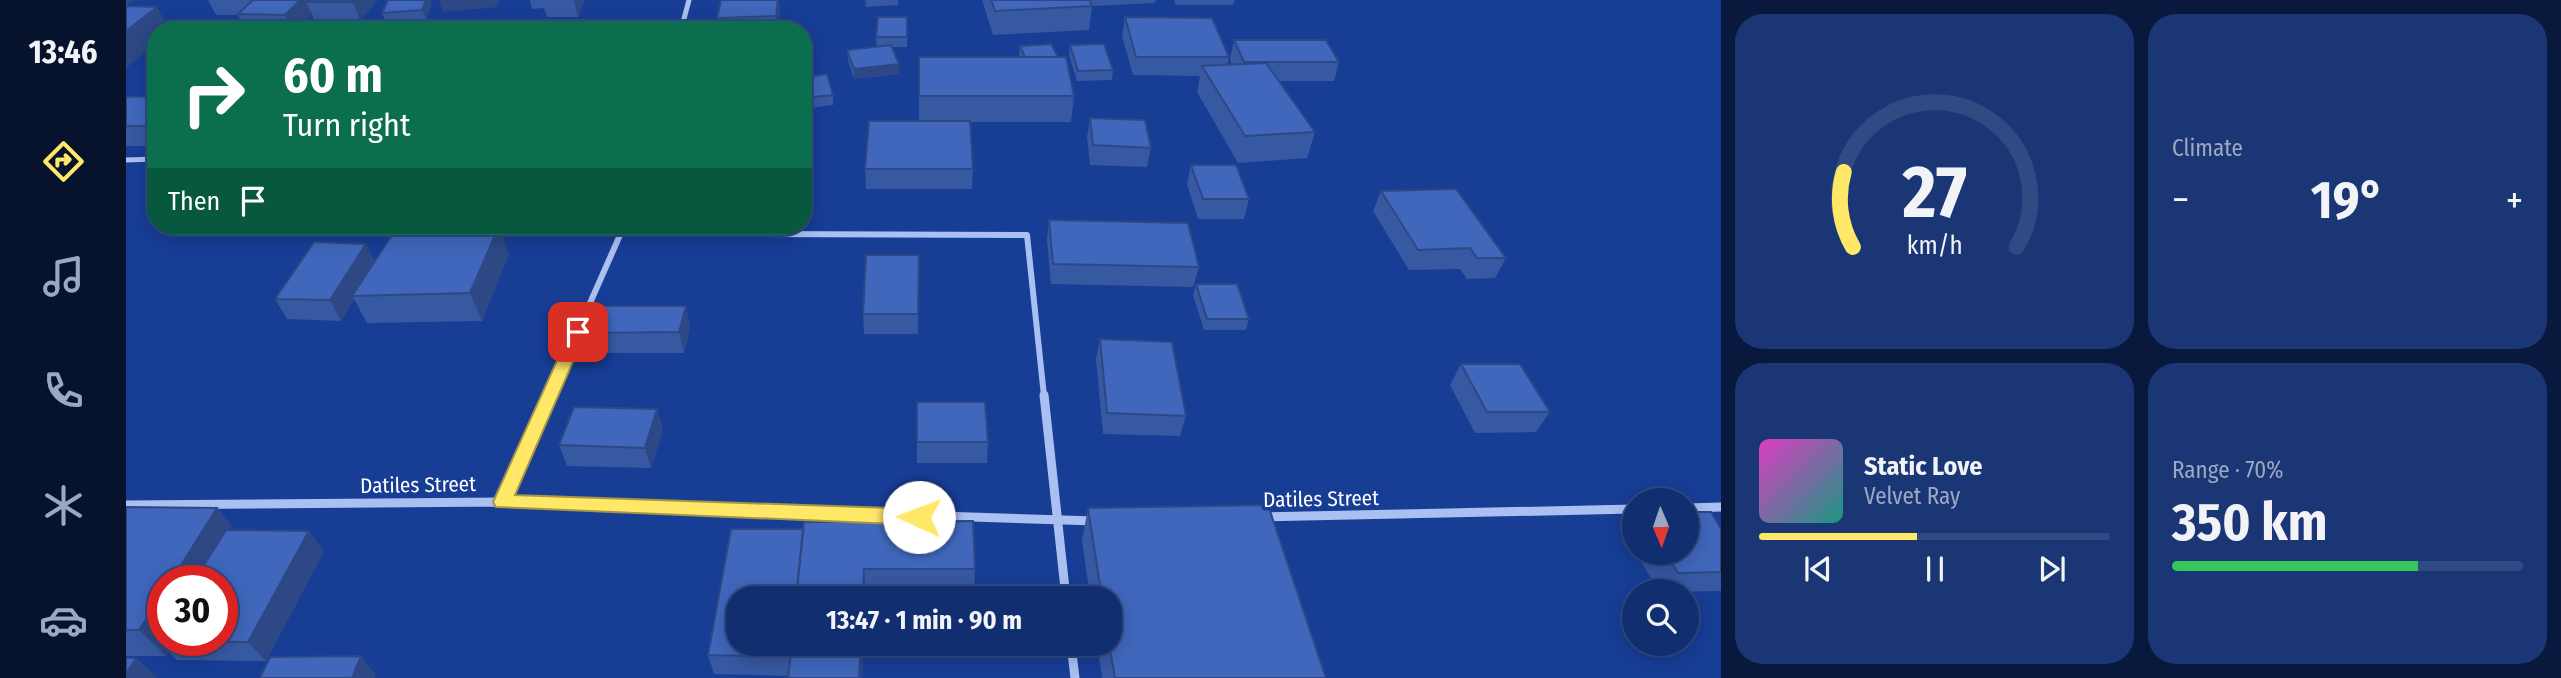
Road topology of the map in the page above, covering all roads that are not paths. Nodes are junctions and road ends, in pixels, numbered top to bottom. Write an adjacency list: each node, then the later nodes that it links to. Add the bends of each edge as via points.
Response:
1 (689, 0): 2 (street)
2 (683, 21)
3 (147, 159): 4 (street)
4 (126, 160)
5 (622, 235): 6 (street); 13 (street, via 1027,235)
6 (502, 502): 7 (street, Datiles Street); 13 (street, Datiles Street)
7 (126, 505)
8 (1721, 507): 9 (street)
9 (1699, 508)
10 (1622, 509): 11 (street, Datiles Street)
11 (1250, 518)
12 (1112, 521): 13 (street, Datiles Street)
13 (1058, 522): 14 (street)
14 (1065, 586)
15 (1072, 656): 16 (street)
16 (1075, 678)

